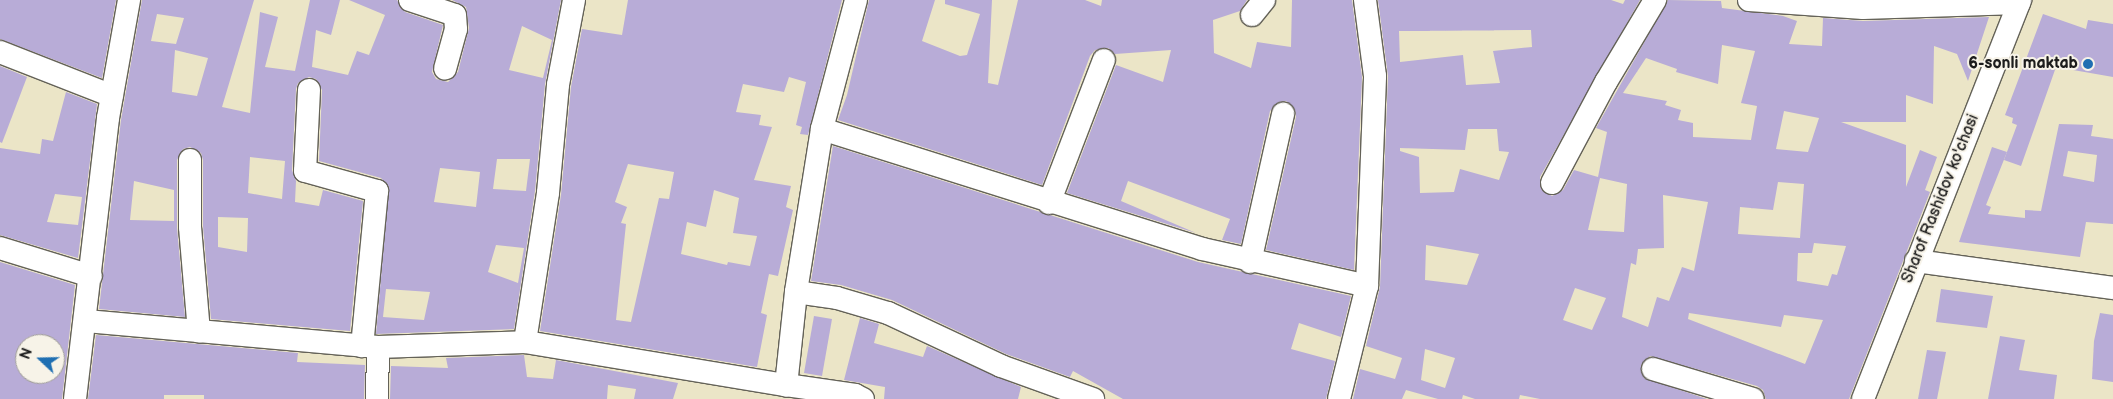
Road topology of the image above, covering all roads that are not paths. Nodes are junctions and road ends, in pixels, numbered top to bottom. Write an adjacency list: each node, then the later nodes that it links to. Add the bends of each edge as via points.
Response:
1 (129, 0): 13 (street)
2 (410, 0): 11 (street, via 455,15 456,29)
3 (574, 0): 28 (street, via 558,86 548,193)
4 (856, 0): 15 (street)
5 (1366, 0): 23 (street, via 1375,76)
6 (1655, 0): 17 (street)
7 (1749, 0): 8 (street, via 1863,8)
8 (2020, 2): 20 (street, Sharof Rashidov ko'chasi)
9 (0, 52): 13 (street)
10 (1104, 60): 18 (street)
11 (445, 69)
12 (309, 90): 29 (street, via 304,171 376,190)
13 (112, 96): 22 (street)
14 (1283, 114): 21 (street)
15 (822, 129): 18 (street); 25 (street)
16 (190, 160): 27 (street, via 190,227)
17 (1552, 183)
18 (1049, 203): 21 (street)
19 (0, 248): 22 (street)
20 (1916, 261): 24 (street); 38 (street, Sharof Rashidov ko'chasi)
21 (1250, 262): 23 (street)
22 (91, 276): 26 (street)
23 (1367, 286): 36 (street)
24 (2113, 288)
25 (796, 292): 31 (street); 35 (street, via 837,298 888,313 1001,366)
26 (86, 322): 27 (street); 32 (street)
27 (199, 332): 29 (street)
28 (525, 342): 29 (street); 31 (street)
29 (370, 347): 33 (street)
30 (1653, 370): 37 (street)
31 (786, 385): 34 (street)
32 (75, 399)
33 (377, 399)
34 (864, 399)
35 (1093, 399)
36 (1339, 399)
37 (1753, 399)
38 (1863, 399)

